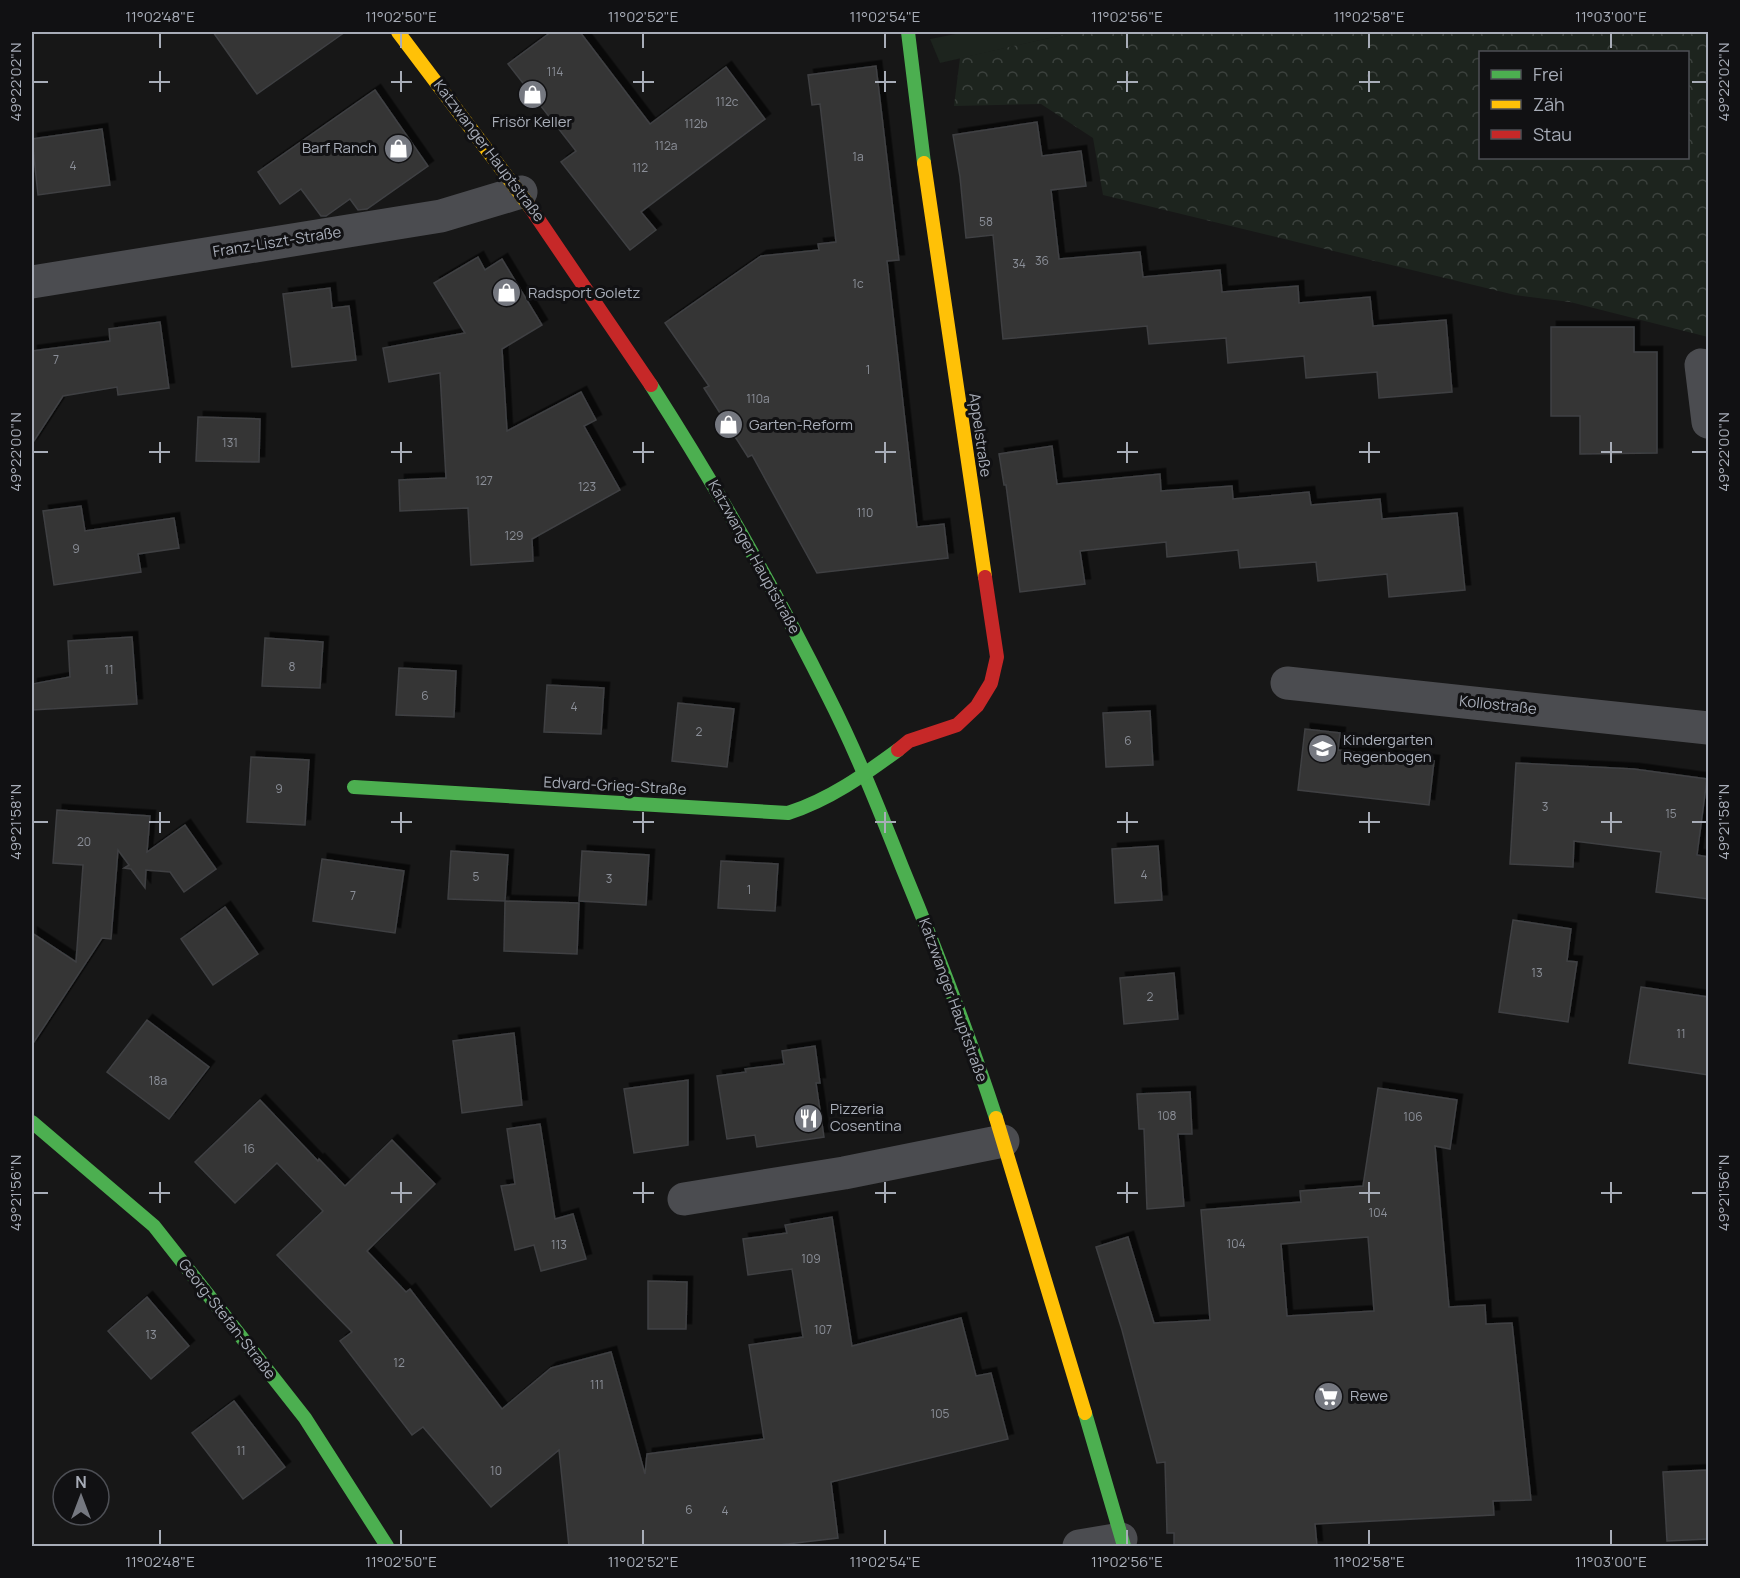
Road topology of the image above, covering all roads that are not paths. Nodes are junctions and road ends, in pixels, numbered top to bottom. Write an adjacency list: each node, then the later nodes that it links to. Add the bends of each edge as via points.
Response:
1 (398, 32): 3 (street, Katzwanger Hauptstraße)
2 (908, 32): 9 (street, Appelstraße, via 928,194 997,657 992,683 977,706 957,724 909,741)
3 (521, 192): 4 (street, Franz-Liszt-Straße, via 441,216); 9 (street, Katzwanger Hauptstraße, via 624,342 717,489 829,696)
4 (32, 282)
5 (1701, 365): 6 (street)
6 (1708, 422)
7 (1287, 682): 8 (street, Kollostraße)
8 (1708, 728)
9 (864, 775): 10 (street, Edvard-Grieg-Straße, via 813,805 788,813); 12 (street, Katzwanger Hauptstraße, via 928,930)
10 (354, 787)
11 (32, 1122): 15 (street, Georg-Stefan-Straße, via 154,1226 305,1418)
12 (1003, 1141): 13 (street, via 844,1173); 14 (street, Katzwanger Hauptstraße)
13 (684, 1199)
14 (1122, 1543): 16 (street)
15 (387, 1546)
16 (1078, 1546)

